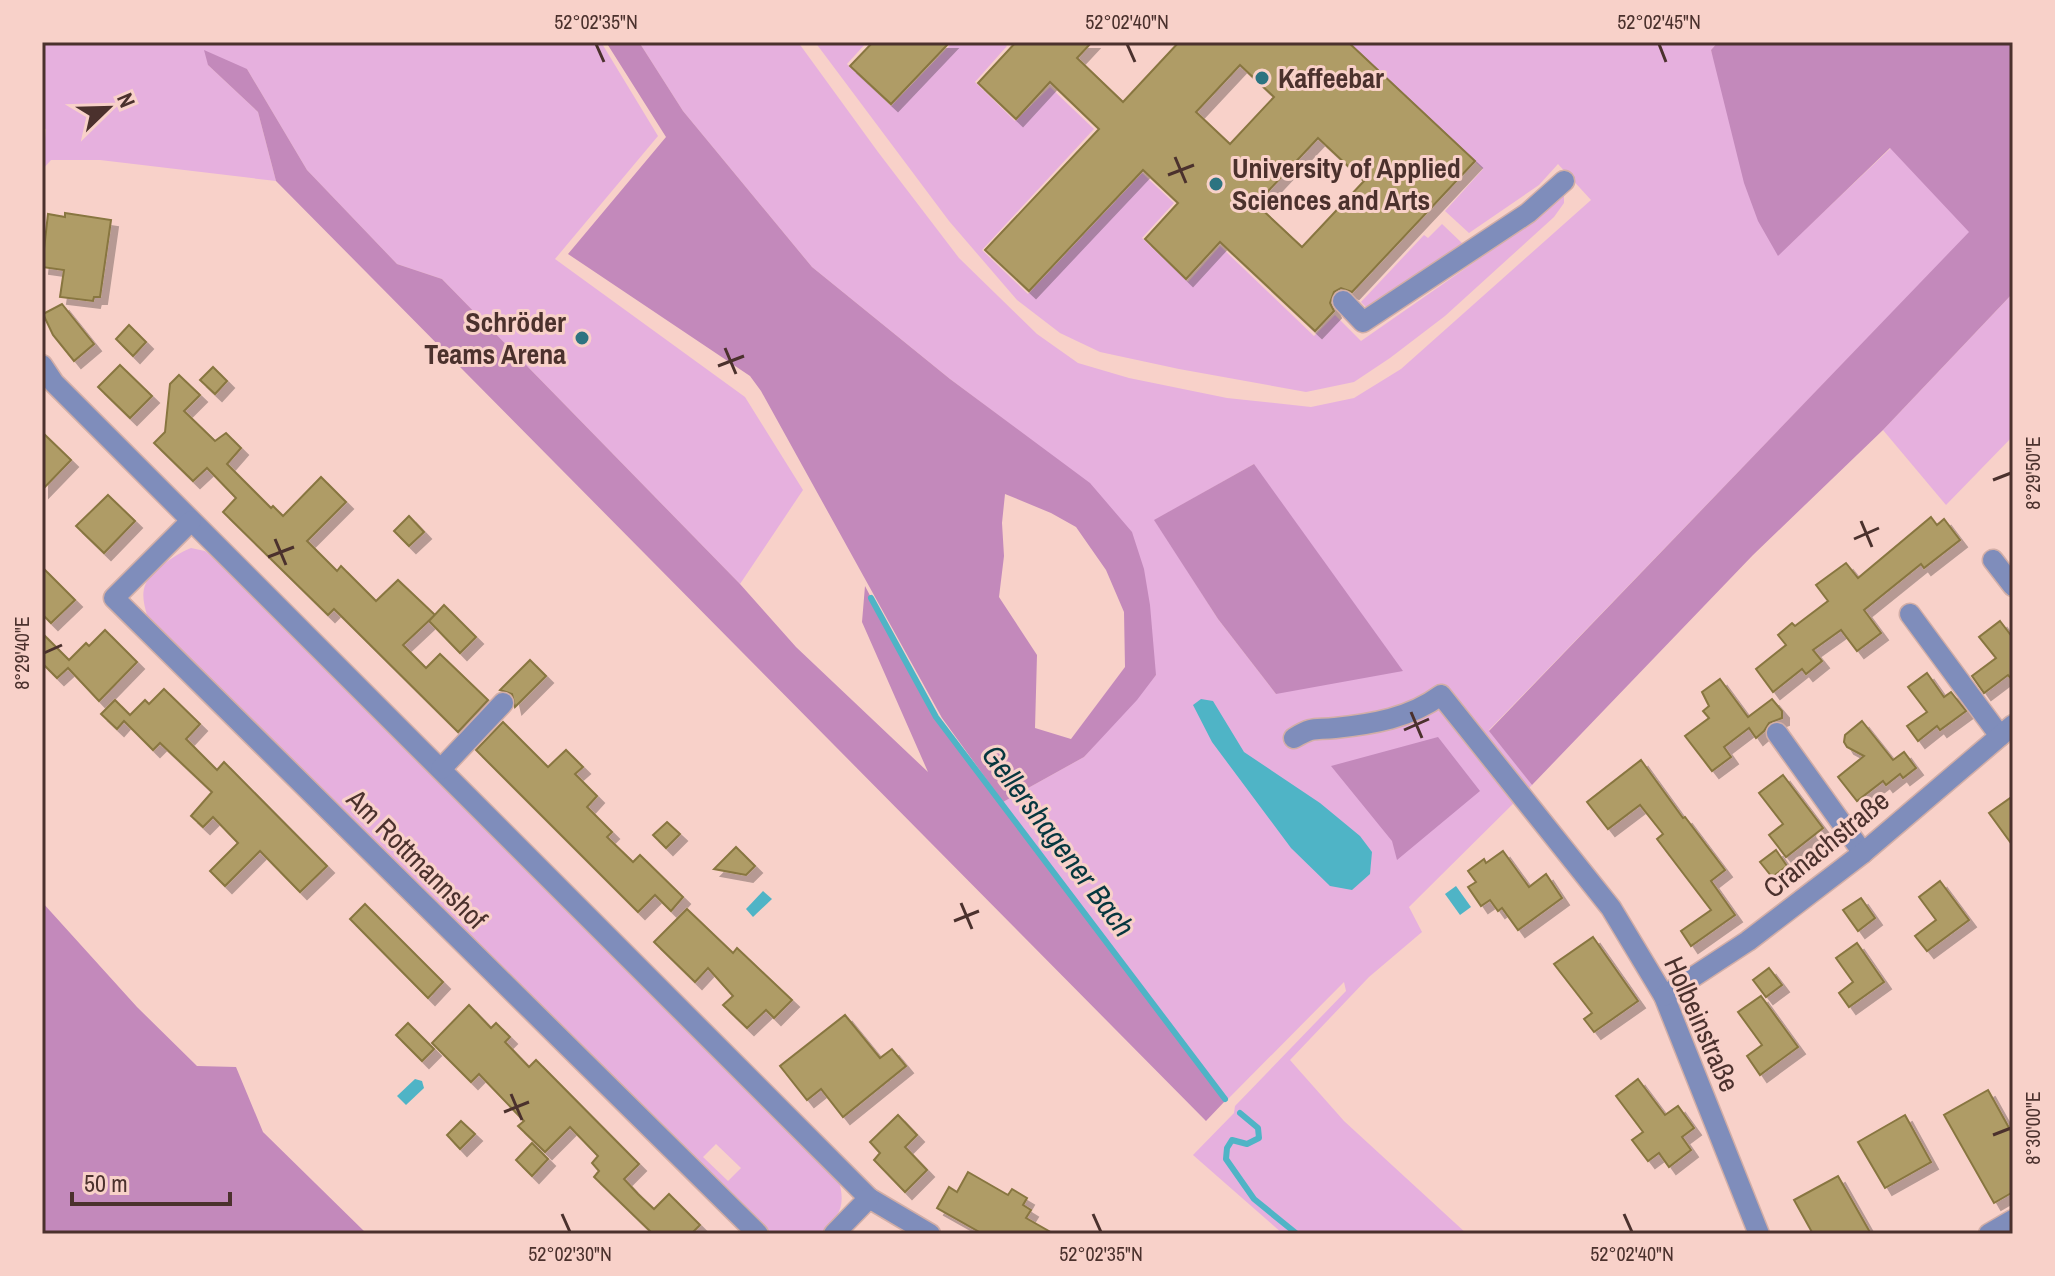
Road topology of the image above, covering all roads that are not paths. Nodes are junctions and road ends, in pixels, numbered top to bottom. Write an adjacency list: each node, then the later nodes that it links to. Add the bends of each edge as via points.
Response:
1 (1564, 181): 2 (street, via 1528,213 1363,322)
2 (1343, 301)
3 (42, 365): 4 (street)
4 (191, 521): 12 (street); 17 (street, Am Rottmannshof, via 114,598)
5 (1993, 560): 6 (street)
6 (2013, 586)
7 (1910, 614): 9 (street)
8 (503, 703): 12 (street)
9 (2007, 730): 13 (street, Cranachstraße)
10 (1777, 733): 13 (street)
11 (1294, 738): 14 (street, Holbeinstraße, via 1311,728 1406,715 1441,695 1611,908)
12 (441, 769): 15 (street)
13 (1863, 853): 14 (street, Cranachstraße, via 1748,941)
14 (1664, 996): 20 (street, Holbeinstraße)
15 (869, 1198): 18 (street); 19 (street)
16 (2013, 1220): 21 (street)
17 (758, 1234)
18 (834, 1234)
19 (930, 1234)
20 (1759, 1234)
21 (1989, 1234)

